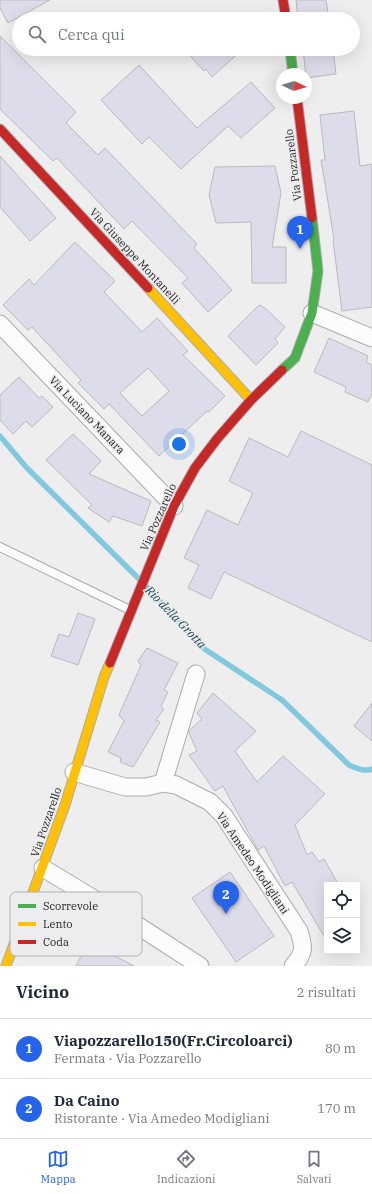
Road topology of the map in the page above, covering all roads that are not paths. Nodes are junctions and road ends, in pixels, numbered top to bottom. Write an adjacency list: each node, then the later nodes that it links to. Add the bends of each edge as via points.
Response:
1 (283, 0): 2 (street)
2 (285, 12)
3 (291, 56): 4 (street)
4 (292, 68)
5 (298, 104): 7 (street, Via Pozzarello, via 318,271)
6 (0, 129): 10 (street, Via Giuseppe Montanelli)
7 (312, 313): 9 (street); 10 (street, Via Pozzarello, via 295,358)
8 (0, 324): 11 (street, Via Luciano Manara)
9 (372, 338)
10 (251, 400): 11 (street, Via Pozzarello, via 194,468)
11 (174, 506): 13 (street, Via Pozzarello)
12 (0, 547): 13 (lane)
13 (131, 611): 15 (street, Via Pozzarello, via 104,677)
14 (196, 674): 16 (street)
15 (74, 772): 16 (street, Via Amedeo Modigliani, via 125,787 146,787); 17 (street, Via Pozzarello)
16 (163, 783): 24 (street, Via Amedeo Modigliani, via 176,785 210,802 224,816 299,931 304,945 299,959)
17 (43, 868): 18 (street, Via Pozzarello); 19 (street)
18 (34, 892)
19 (83, 892)
20 (142, 928): 23 (street)
21 (10, 955): 22 (street, Via Pozzarello)
22 (6, 966)
23 (200, 966)
24 (293, 966)

